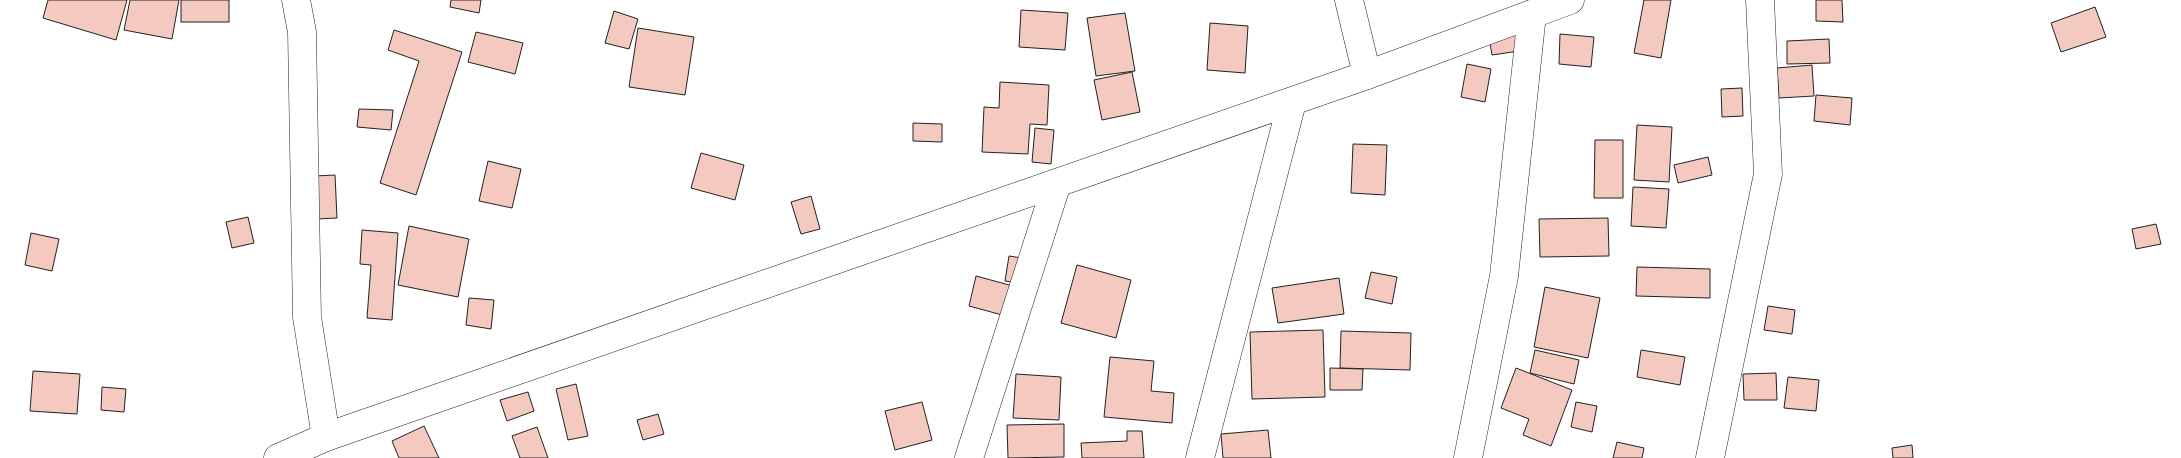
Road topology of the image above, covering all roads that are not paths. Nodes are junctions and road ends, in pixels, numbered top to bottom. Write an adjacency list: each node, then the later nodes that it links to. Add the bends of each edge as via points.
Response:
1 (296, 0): 9 (street, via 302,32 307,317)
2 (1350, 0): 6 (street)
3 (1570, 0): 5 (street)
4 (1760, 0): 14 (street, via 1768,174)
5 (1532, 14): 6 (street); 13 (street, via 1504,276)
6 (1367, 75): 7 (street)
7 (1292, 102): 8 (street); 12 (street)
8 (1057, 183): 9 (street); 11 (street)
9 (326, 437): 10 (street)
10 (278, 458)
11 (968, 458)
12 (1200, 458)
13 (1468, 458)
14 (1710, 458)

